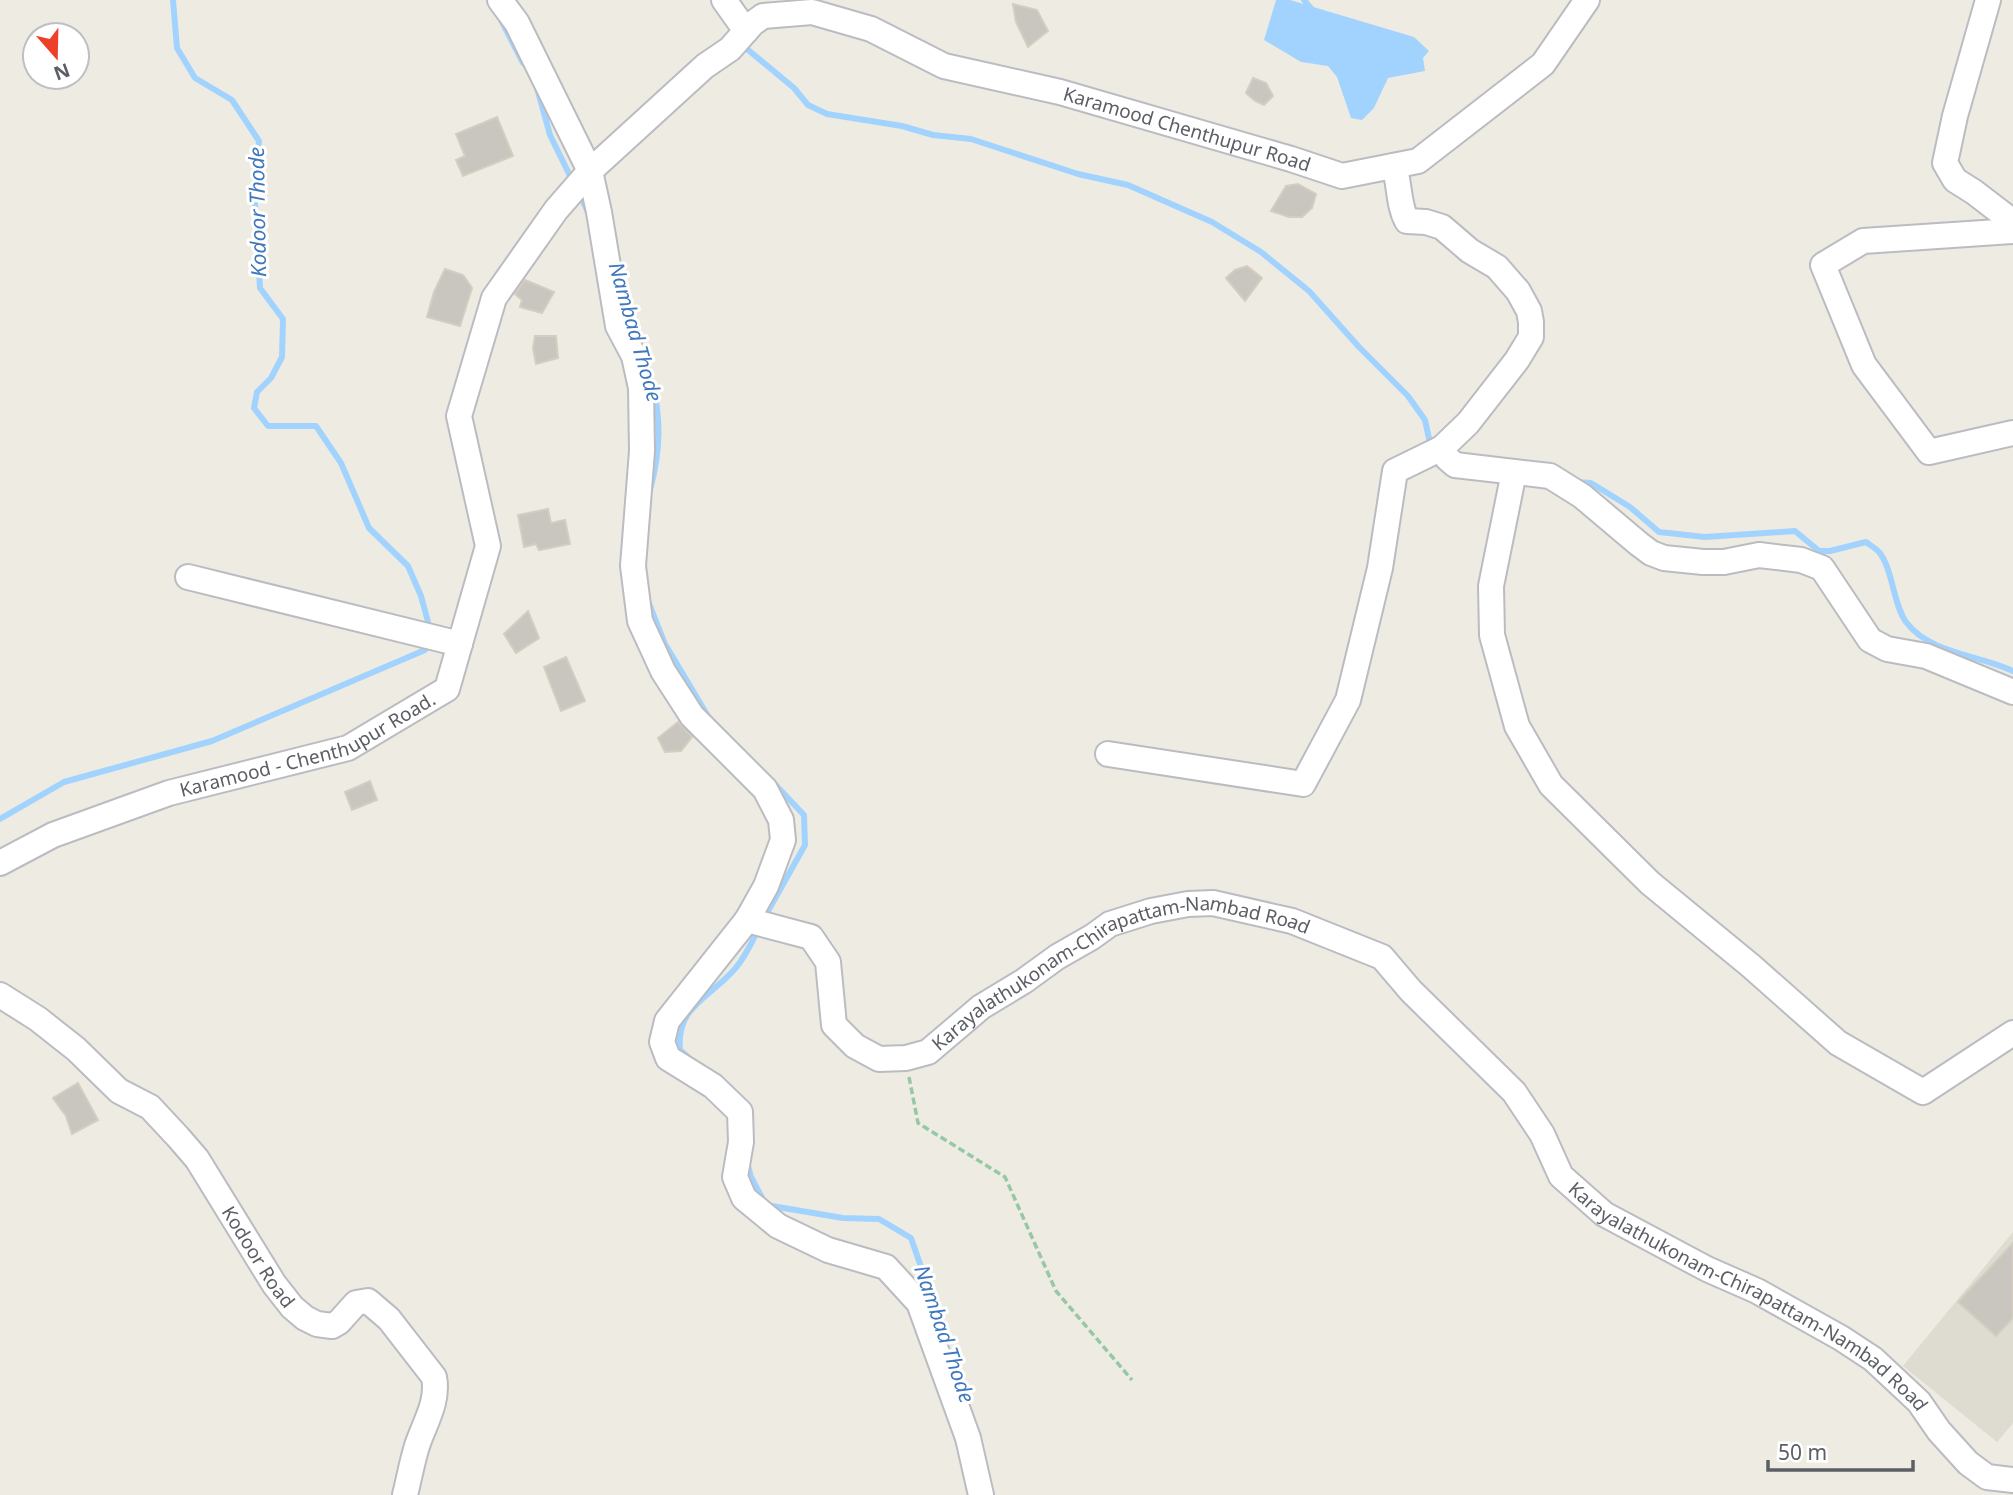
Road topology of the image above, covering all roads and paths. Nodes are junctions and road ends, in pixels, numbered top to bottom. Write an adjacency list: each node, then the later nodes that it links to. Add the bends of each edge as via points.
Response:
1 (500, 0): 7 (street, via 517,23)
2 (724, 0): 5 (street)
3 (1587, 0): 6 (street, Karamood Chenthupur Road, via 1543,64 1418,162)
4 (1988, 0): 8 (street, via 1945,163 1955,180)
5 (741, 36): 6 (street, Karamood Chenthupur Road, via 763,16 812,12 871,29 944,66 1060,92 1342,176); 7 (street, Karamood Chenthupur Road)
6 (1394, 166): 11 (street, via 1407,221 1442,227 1497,267 1529,311 1531,337 1517,360 1492,395)
7 (586, 175): 14 (street, Karamood - Chenthupur Road., via 494,298 459,416 488,547); 18 (street, via 599,212 618,326 634,356 642,388 633,566 640,621 663,671 692,716 765,789 781,820 783,840)
8 (2013, 222)
9 (2013, 231): 10 (street, via 1863,241 1823,265 1864,365 1929,452)
10 (2013, 433)
11 (1449, 440): 12 (street, via 1447,458 1455,465); 16 (street, via 1395,471 1380,568 1348,700 1303,784)
12 (1514, 472): 15 (street, via 1550,476 1664,558 1724,562 1759,555 1801,560 1822,568 1870,640 1887,649 1926,656); 20 (street, via 1491,586 1492,635 1517,726 1551,785 1650,883 1838,1043 1923,1092)
13 (188, 577): 14 (street)
14 (460, 644): 17 (street, Karamood - Chenthupur Road., via 447,689 348,748 169,793 53,835)
15 (2013, 692)
16 (1108, 754)
17 (0, 863)
18 (747, 920): 21 (street, Karayalathukonam-Chirapattam-Nambad Road, via 811,937 828,962 834,1024 851,1042 879,1059); 25 (street, via 667,1021 662,1042 668,1058 713,1086 740,1112 735,1177 744,1198 790,1232 828,1250 887,1267 919,1303 968,1438)
19 (0, 995): 24 (street, Kodoor Road, via 76,1049 119,1091 150,1107 178,1136 274,1284 304,1318 332,1326 356,1303 368,1301 388,1319 434,1377 436,1386)
20 (2013, 1033)
21 (906, 1058): 22 (path, via 918,1123 1005,1177 1056,1291); 23 (street, Karayalathukonam-Chirapattam-Nambad Road, via 928,1052 1000,995 1110,924 1131,916 1213,903 1292,921 1382,957 1514,1092 1542,1134 1561,1175 1604,1214 1841,1338 1873,1359 1919,1402 1968,1463 1987,1477)
22 (1132, 1380)
23 (2013, 1480)
24 (405, 1495)
25 (981, 1495)

